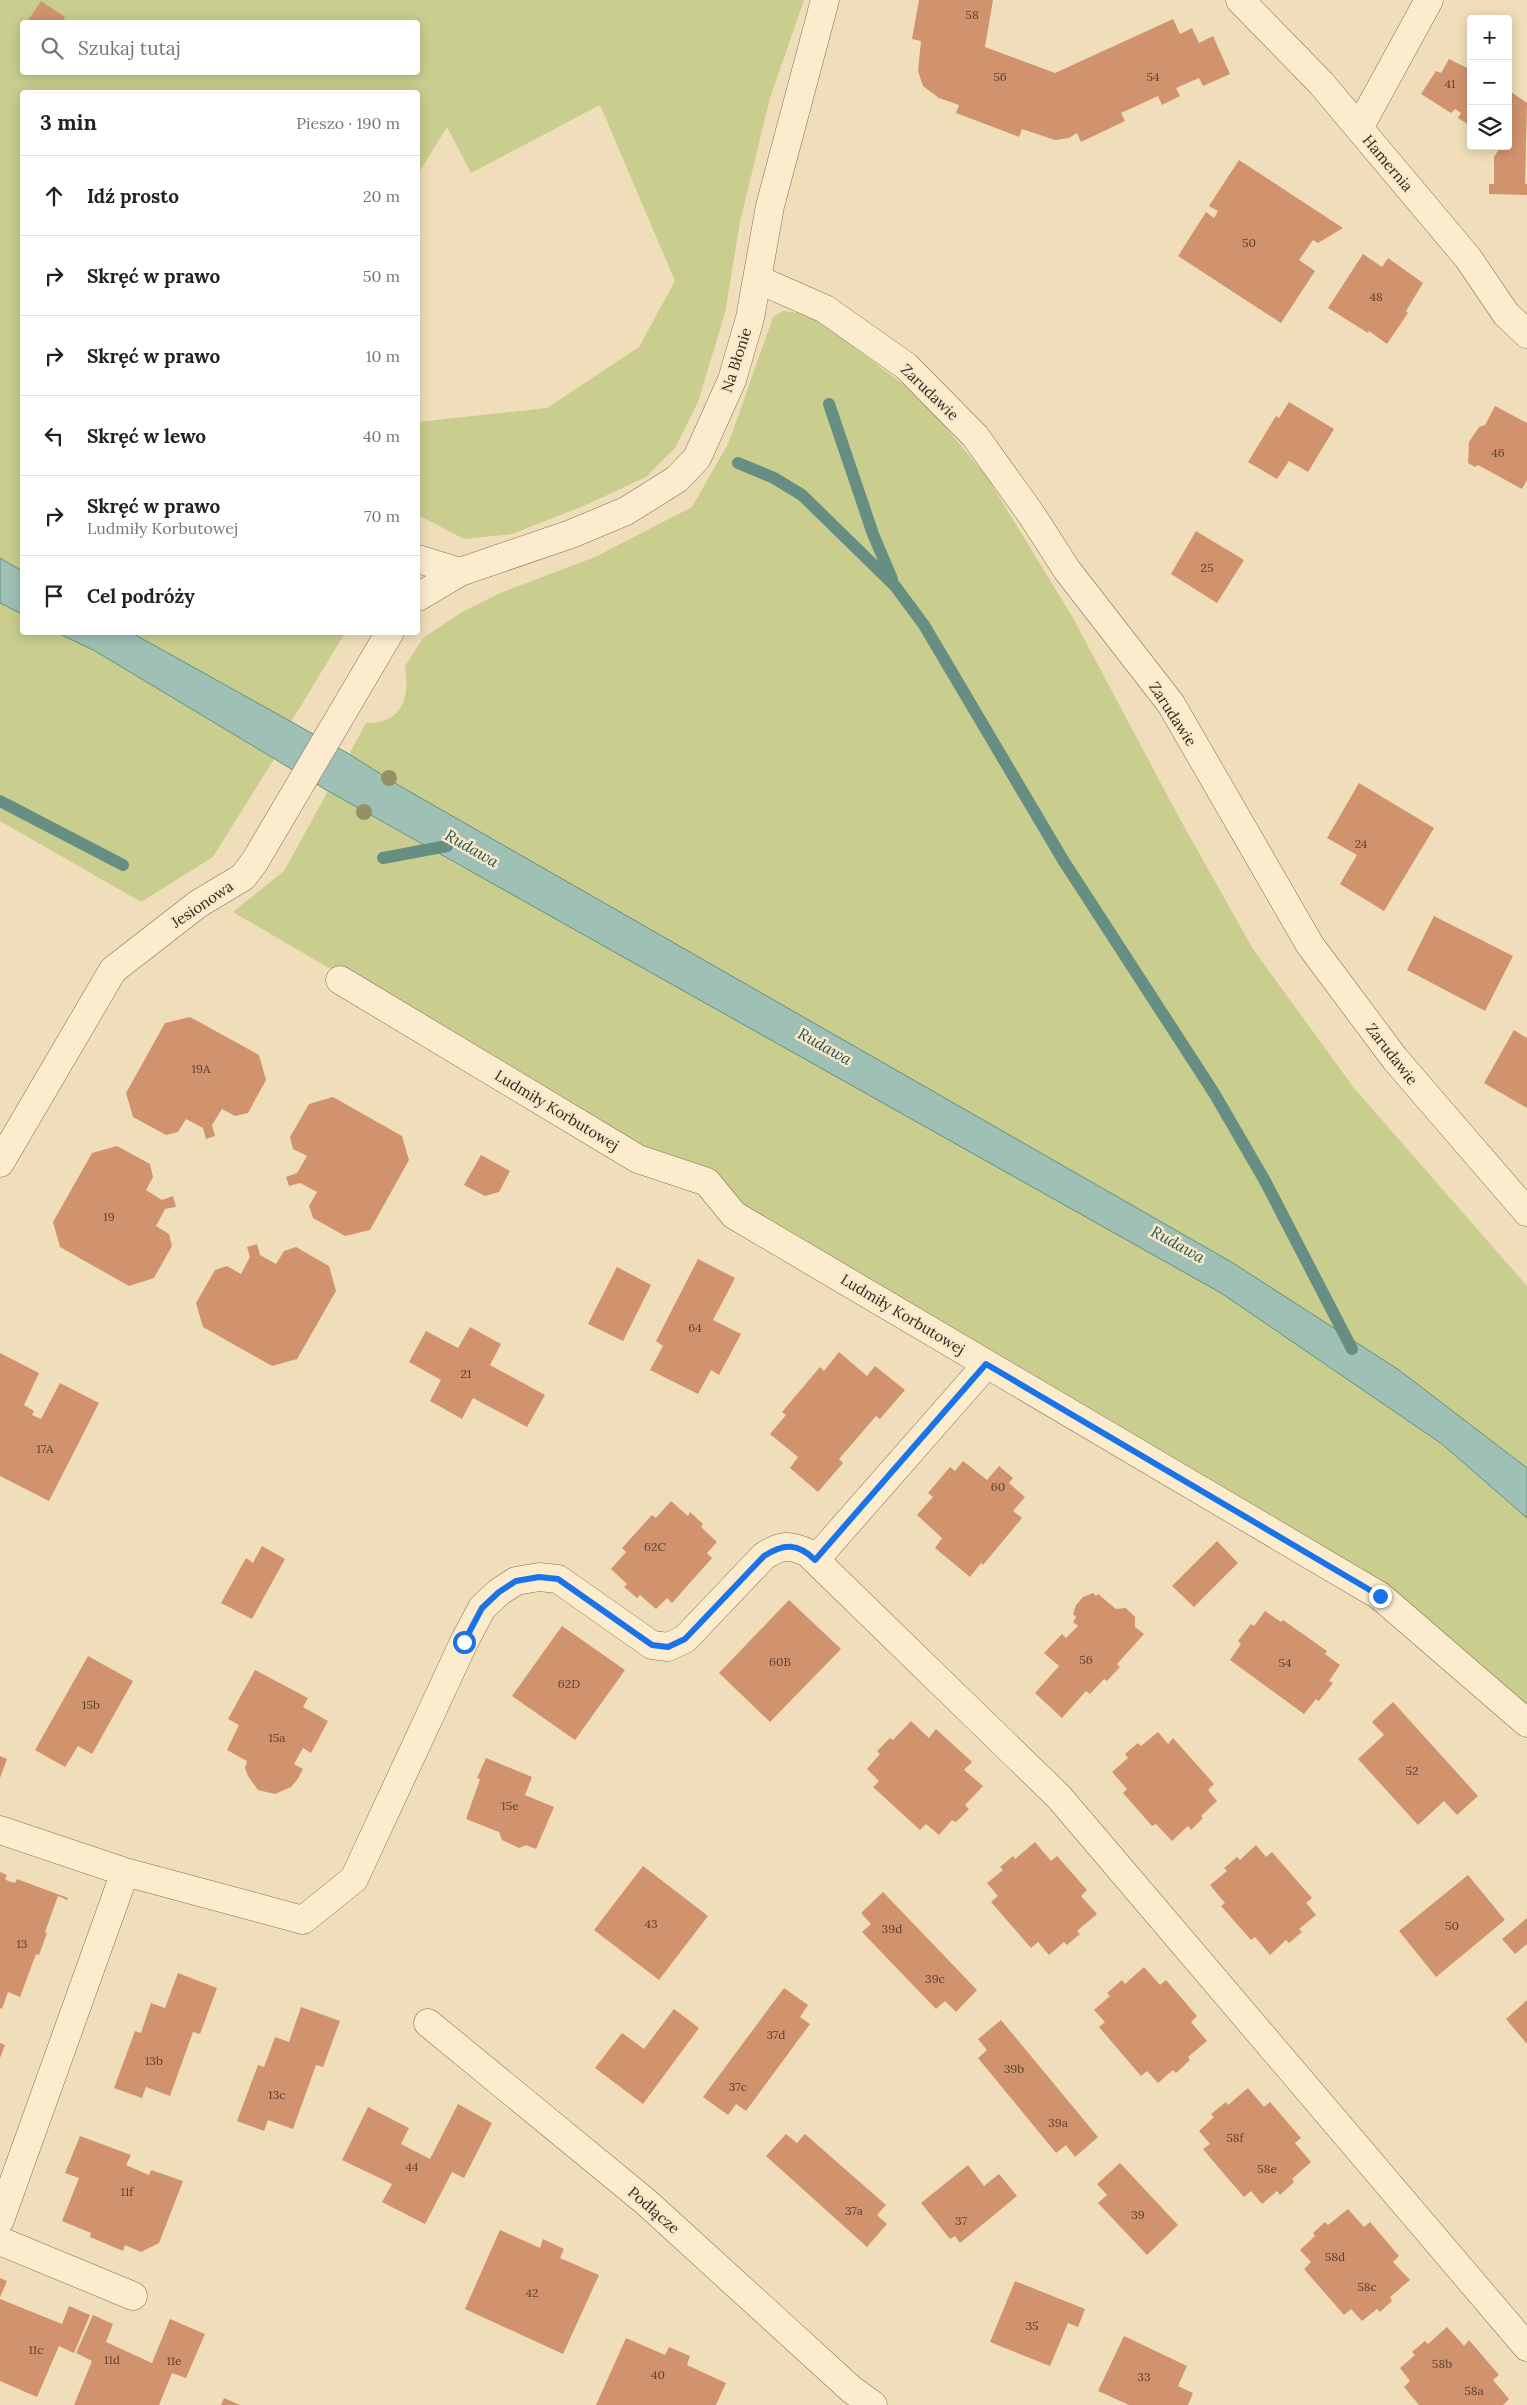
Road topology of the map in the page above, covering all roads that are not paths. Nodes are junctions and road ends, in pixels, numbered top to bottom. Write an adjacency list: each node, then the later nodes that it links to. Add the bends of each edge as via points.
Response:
1 (825, 0): 5 (street, Na Błonie, via 770,206)
2 (1240, 0): 4 (street, Hamernia, via 1321,83)
3 (1429, 0): 4 (street)
4 (1359, 128): 6 (street, Hamernia, via 1468,258 1506,314)
5 (757, 279): 8 (street, Na Błonie, via 750,318 732,380 697,458 677,480 626,511); 13 (street, Zarudawie, via 826,309 906,366 975,436 1067,570 1171,704 1310,945 1395,1059)
6 (1527, 334)
7 (420, 560): 8 (street)
8 (460, 572): 9 (street)
9 (420, 596)
10 (388, 635): 12 (street, Jesionowa, via 255,861 243,877 198,904 113,970)
11 (340, 980): 14 (street, Ludmiły Korbutowej, via 638,1159 707,1182 734,1215)
12 (0, 1163)
13 (1527, 1212)
14 (986, 1364): 15 (street); 16 (street, Ludmiły Korbutowej, via 1380,1596)
15 (815, 1560): 18 (street, via 796,1547 778,1547 764,1556 685,1639 668,1647 652,1645 558,1579 539,1577 516,1581 499,1592 482,1608 464,1642 354,1879 303,1920); 23 (street, via 1059,1797)
16 (1527, 1723)
17 (0, 1830): 18 (street)
18 (125, 1872): 20 (street)
19 (428, 2023): 24 (street, Podłącze, via 646,2202 851,2389)
20 (0, 2220)
21 (0, 2241): 22 (street)
22 (133, 2296)
23 (1527, 2348)
24 (873, 2405)

